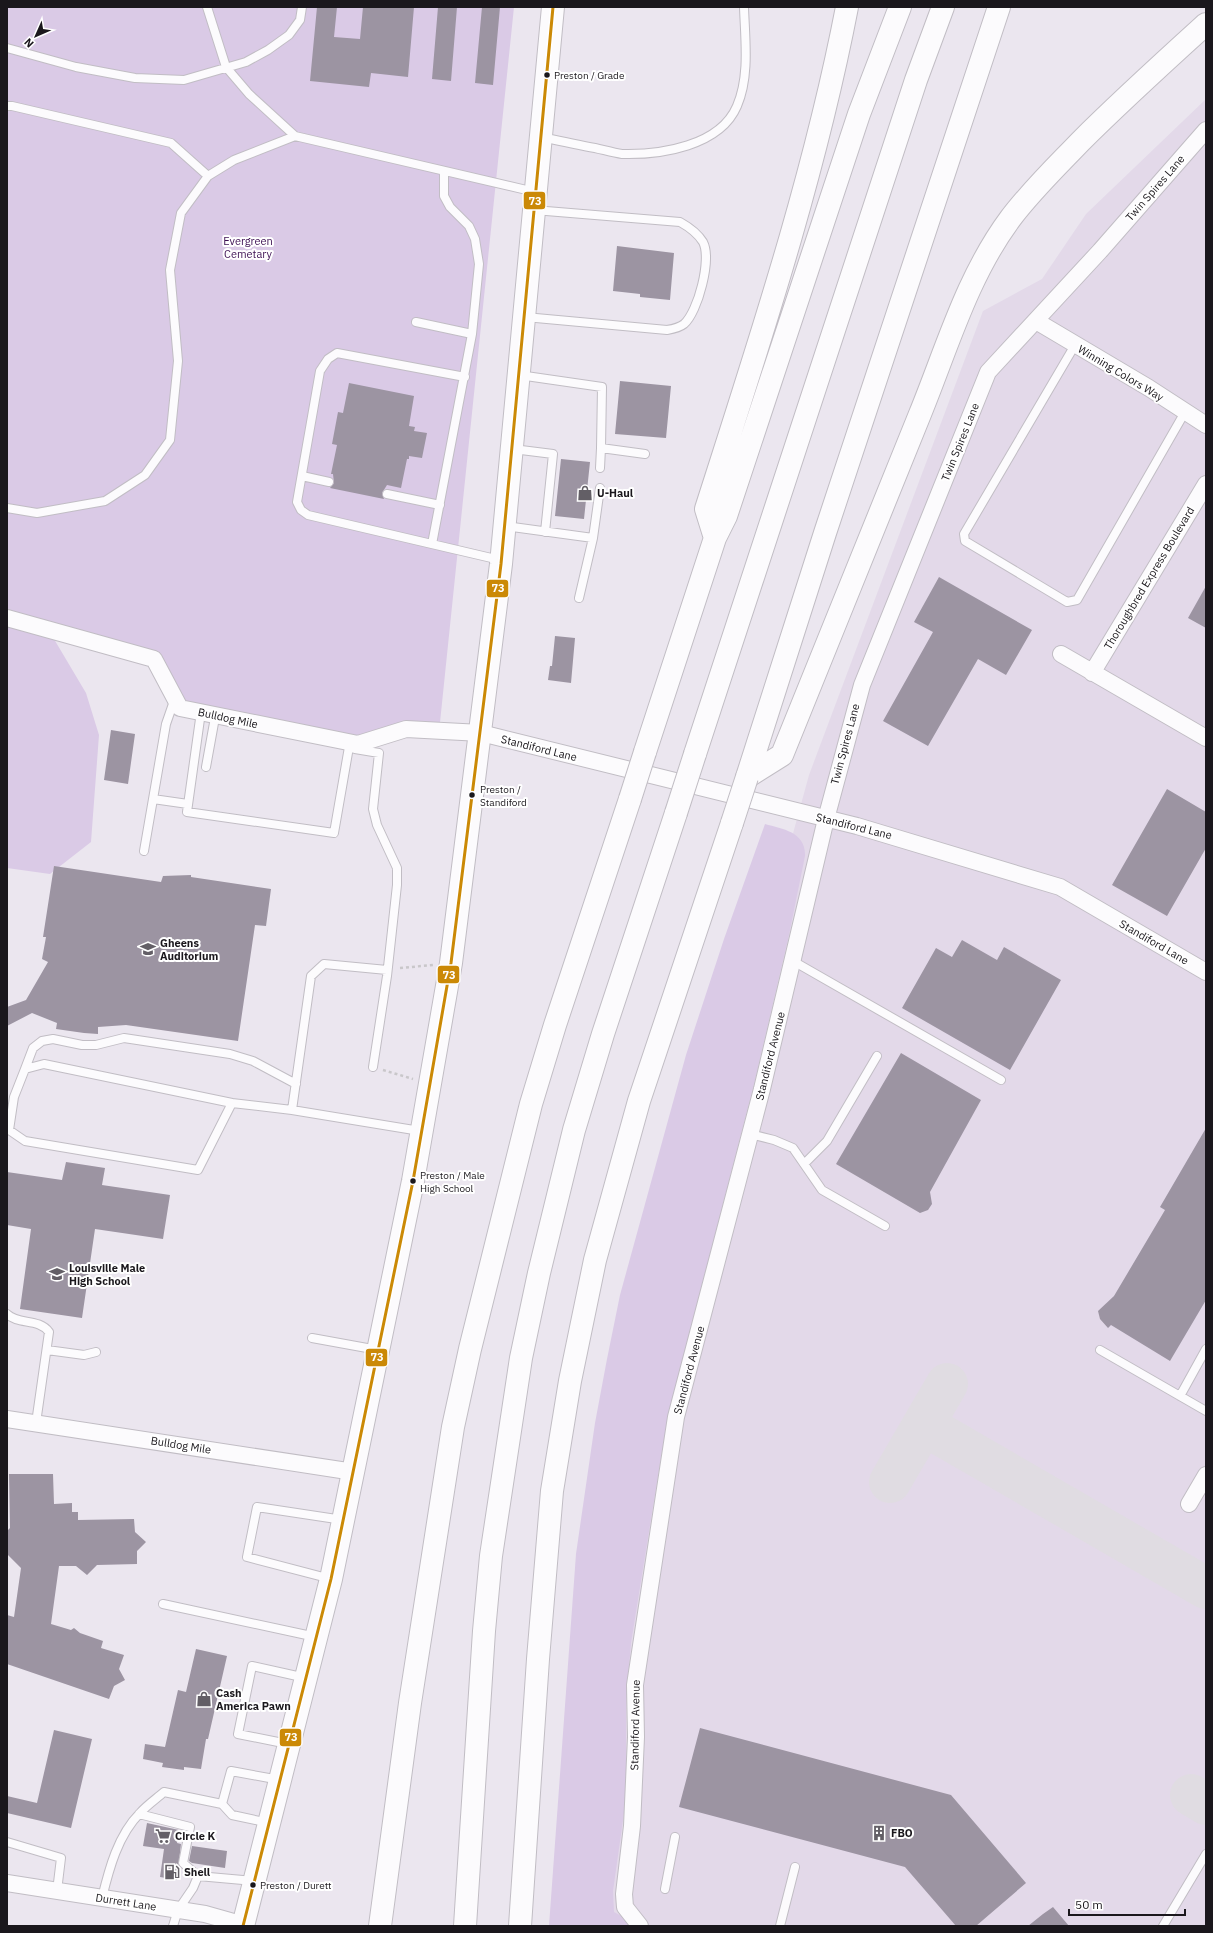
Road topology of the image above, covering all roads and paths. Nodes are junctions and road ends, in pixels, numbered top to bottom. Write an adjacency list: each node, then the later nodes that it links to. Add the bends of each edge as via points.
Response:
1 (207, 7): 12 (lane)
2 (302, 7): 12 (lane, via 300,20 289,35 246,62)
3 (553, 7): 17 (main road)
4 (744, 7): 17 (lane, via 746,66 737,106 725,124 712,135 690,145 661,151 622,154)
5 (847, 7): 44 (main road, via 811,171 792,239 706,510)
6 (900, 7): 44 (main road, via 859,114 726,516)
7 (943, 7): 120 (main road, bridge, via 916,80 603,1034 574,1130 538,1273 521,1358 493,1541 486,1608)
8 (999, 7): 60 (main road)
9 (1206, 24): 14 (main road)
10 (1206, 41): 14 (main road, via 1132,108)
11 (7, 48): 12 (lane, via 76,67 135,78 184,80)
12 (226, 67): 16 (lane, via 249,94)
13 (7, 106): 19 (lane, via 171,143)
14 (1107, 116): 60 (main road, via 1035,189 1010,219 980,268 957,318 782,755)
15 (1206, 130): 22 (street, Twin Spires Lane)
16 (295, 136): 18 (lane); 19 (lane, via 234,160)
17 (541, 137): 20 (main road)
18 (444, 171): 20 (lane); 24 (lane, via 444,196 450,207 469,226 475,238 479,264)
19 (208, 176): 40 (lane, via 181,213 170,270 178,361 170,440 145,475 105,501 37,513)
20 (535, 201): 21 (main road); 21 (lane, via 680,222 688,226 703,243 705,263 703,280 691,316 683,325 676,328 667,330)
21 (524, 317): 26 (main road)
22 (1036, 320): 25 (street, Winning Colors Way); 63 (street, Twin Spires Lane, via 988,372 862,685)
23 (416, 322): 24 (lane)
24 (472, 334): 27 (lane)
25 (1075, 344): 28 (street, Winning Colors Way); 28 (lane, via 964,534 965,542 1067,602 1077,600)
26 (519, 375): 30 (lane, via 602,387); 31 (main road)
27 (464, 376): 34 (lane, via 337,353 328,359 320,371); 39 (lane)
28 (1185, 412): 29 (street, Winning Colors Way)
29 (1206, 425)
30 (601, 448): 32 (lane); 33 (lane)
31 (512, 449): 41 (main road); 42 (lane, via 553,454)
32 (645, 454)
33 (600, 468)
34 (302, 476): 35 (lane); 45 (lane, via 297,502 301,510 308,515)
35 (329, 482)
36 (1206, 484): 50 (street, Thoroughbred Express Boulevard)
37 (600, 488): 43 (lane)
38 (387, 494): 39 (lane)
39 (440, 505): 45 (lane)
40 (7, 508)
41 (504, 526): 42 (lane); 46 (main road)
42 (545, 532): 43 (lane)
43 (593, 538): 47 (lane)
44 (715, 538): 119 (main road, bridge, via 531,1104 470,1349 453,1427 410,1703)
45 (432, 544): 46 (lane)
46 (501, 561): 55 (main road)
47 (579, 598)
48 (7, 618): 51 (street, via 154,659)
49 (1061, 654): 50 (street)
50 (1092, 673): 56 (street)
51 (177, 705): 52 (lane, via 183,712); 54 (street, Bulldog Mile, via 358,744); 61 (lane, via 166,724)
52 (200, 719): 53 (lane); 62 (lane)
53 (214, 723): 57 (lane); 59 (lane)
54 (406, 729): 55 (street, Bulldog Mile); 58 (lane, via 383,742)
55 (481, 733): 63 (street, Standiford Lane); 66 (main road)
56 (1206, 738)
57 (349, 747): 58 (lane); 62 (lane, via 334,833 187,812)
58 (379, 753): 67 (lane, via 374,809 376,825 397,868)
59 (206, 766)
60 (747, 777): 121 (main road, bridge, via 637,1109 595,1260 570,1381 552,1491 537,1667)
61 (153, 799): 62 (lane); 64 (lane)
62 (188, 804)
63 (826, 819): 65 (street, Standiford Avenue); 68 (street, Standiford Lane, via 898,837 1060,888)
64 (144, 851)
65 (793, 960): 72 (lane); 78 (street, Standiford Avenue)
66 (451, 963): 67 (path); 74 (main road)
67 (387, 970): 70 (lane); 73 (lane, via 324,964 314,972 311,976)
68 (1206, 972)
69 (877, 1056): 79 (lane, via 827,1141)
70 (373, 1067): 74 (path)
71 (25, 1069): 73 (lane, via 33,1048 42,1041 53,1038 96,1045 124,1038 230,1054 253,1061); 75 (lane, via 44,1064); 75 (lane, via 14,1097 9,1130 25,1141 198,1170)
72 (1001, 1080)
73 (296, 1084): 76 (lane)
74 (430, 1084): 77 (main road)
75 (232, 1103): 76 (lane)
76 (292, 1110): 77 (lane)
77 (422, 1131): 86 (main road)
78 (750, 1134): 79 (lane, via 793,1148); 122 (street, Standiford Avenue, via 676,1417 634,1685 635,1759 632,1826 624,1894 626,1907)
79 (804, 1164): 80 (lane, via 822,1190)
80 (885, 1226)
81 (8, 1314): 82 (lane); 85 (lane, via 12,1318 46,1327 50,1337)
82 (7, 1324)
83 (312, 1338): 86 (lane)
84 (1206, 1349): 89 (lane)
85 (47, 1350): 88 (lane, via 84,1355); 92 (lane)
86 (379, 1350): 93 (main road)
87 (1100, 1350): 89 (lane)
88 (96, 1352)
89 (1180, 1396): 90 (lane)
90 (1206, 1411)
91 (7, 1419): 92 (street, Bulldog Mile)
92 (36, 1423): 93 (street, Bulldog Mile)
93 (354, 1472): 96 (main road)
94 (1206, 1475): 95 (street)
95 (1190, 1504)
96 (344, 1520): 97 (main road); 97 (lane, via 257,1507 247,1557)
97 (331, 1579): 99 (main road)
98 (163, 1604): 99 (lane)
99 (317, 1637): 100 (main road)
100 (307, 1678): 101 (main road); 101 (lane, via 252,1666 238,1734)
101 (290, 1744): 102 (main road)
102 (280, 1780): 103 (lane, via 231,1771); 105 (main road)
103 (222, 1804): 104 (lane, via 164,1792); 105 (lane, via 232,1814)
104 (139, 1814): 110 (lane, via 190,1827 183,1863); 115 (lane, via 123,1836 108,1872)
105 (270, 1823): 111 (main road)
106 (675, 1837): 113 (lane)
107 (7, 1842): 114 (lane, via 61,1858)
108 (1206, 1854): 124 (lane)
109 (795, 1867): 123 (lane)
110 (198, 1876): 111 (lane); 116 (lane)
111 (255, 1881): 117 (main road)
112 (7, 1883): 114 (street, Durrett Lane)
113 (665, 1889)
114 (57, 1891): 115 (street, Durrett Lane)
115 (102, 1898): 116 (street, Durrett Lane)
116 (178, 1910): 117 (street, Durrett Lane, via 205,1914); 118 (lane)
117 (243, 1925)
118 (173, 1926)
119 (380, 1926)
120 (465, 1926)
121 (520, 1926)
122 (640, 1926)
123 (780, 1926)
124 (1163, 1926)

